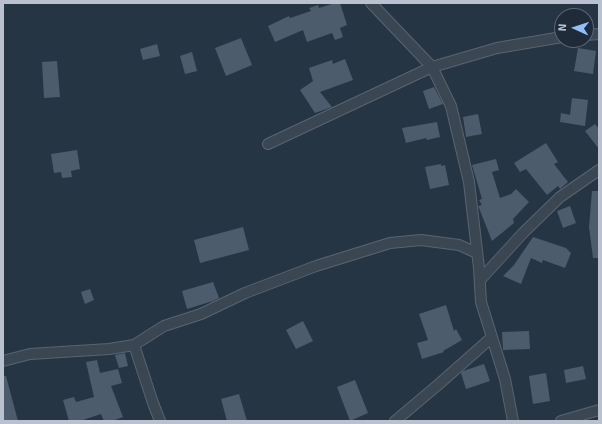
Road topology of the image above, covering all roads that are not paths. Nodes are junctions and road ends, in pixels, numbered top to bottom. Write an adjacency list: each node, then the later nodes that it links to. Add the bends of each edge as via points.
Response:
1 (372, 3): 3 (street)
2 (554, 38): 3 (street, via 497,48)
3 (432, 67): 4 (street); 6 (street, via 451,106 469,182)
4 (268, 144)
5 (599, 170): 7 (street, via 560,197)
6 (477, 253): 7 (street); 9 (street, via 459,245 421,240 390,243 316,266 201,314 164,326)
7 (480, 280): 8 (street, via 481,302)
8 (491, 338): 13 (street); 14 (street, via 505,379)
9 (134, 345): 10 (street, via 30,354); 12 (street)
10 (3, 361)
11 (599, 410): 15 (street)
12 (160, 421)
13 (395, 421)
14 (513, 421)
15 (561, 421)

